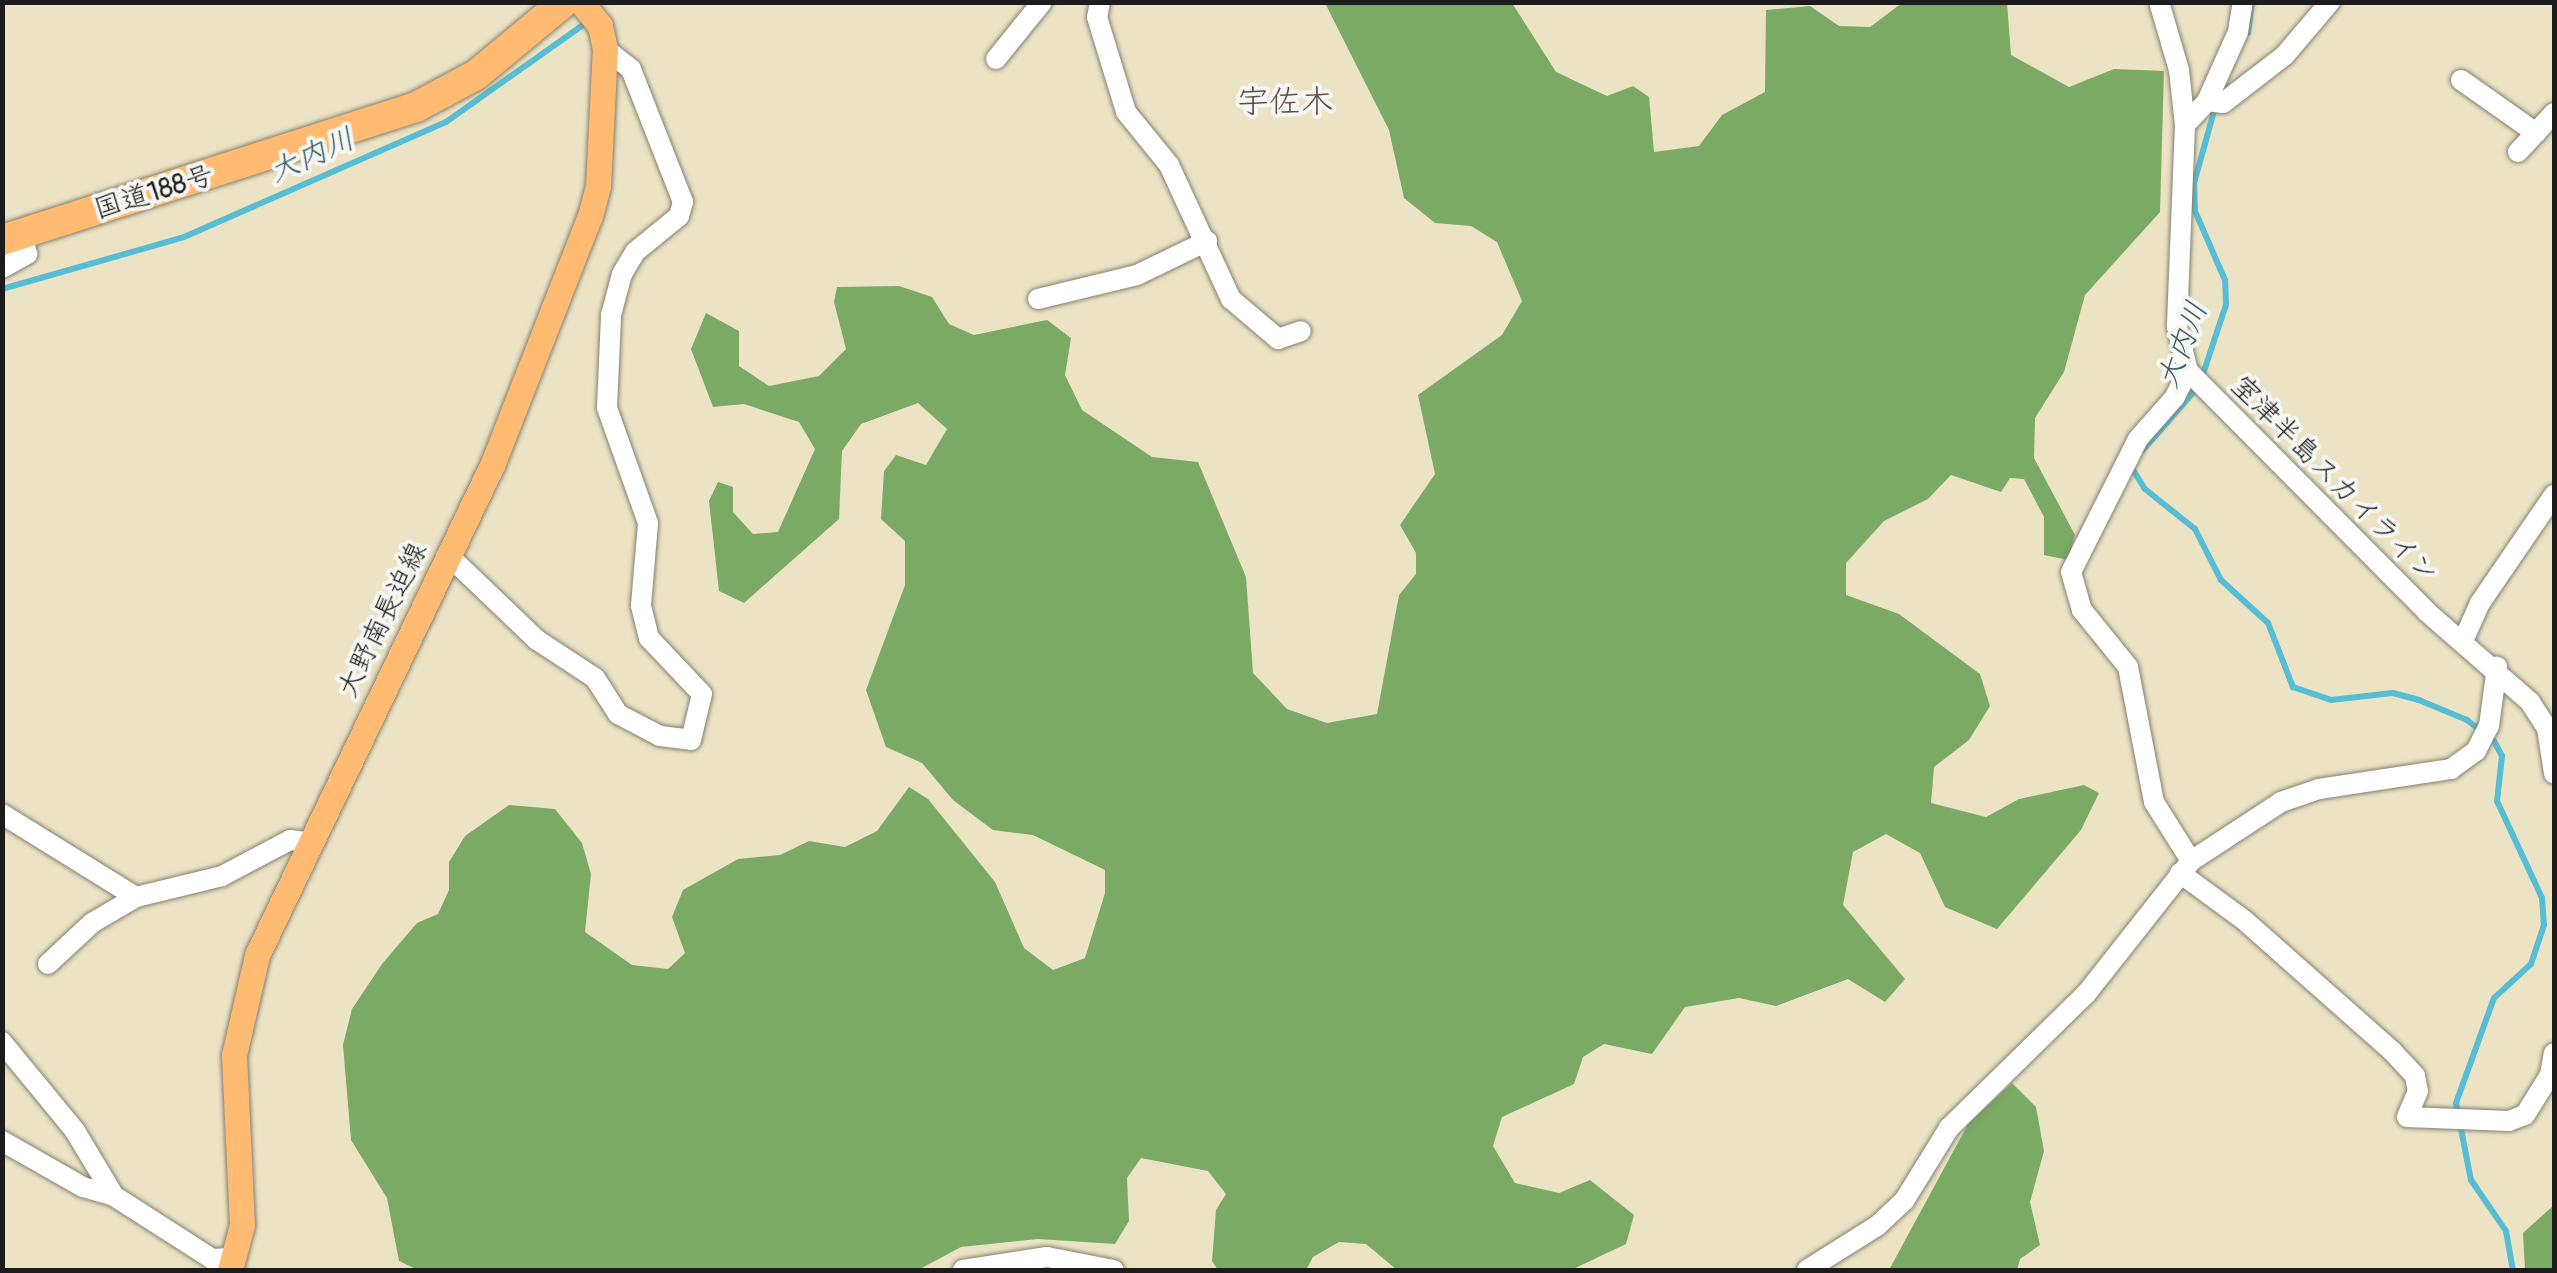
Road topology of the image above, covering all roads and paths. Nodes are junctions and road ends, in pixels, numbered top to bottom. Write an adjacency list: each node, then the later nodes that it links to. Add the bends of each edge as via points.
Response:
1 (1042, 2): 7 (street)
2 (1100, 2): 15 (street, via 1096,17 1126,112 1169,165)
3 (2160, 2): 11 (street, via 2179,70)
4 (2243, 2): 9 (street)
5 (2330, 2): 9 (street, via 2286,55)
6 (587, 17): 14 (highway, 国道188号, via 416,107); 21 (main road, 大野南長迫線, via 598,186 500,446); 21 (street, via 631,69 683,202 679,216 622,274 607,354 607,408 648,523 641,605 649,638 702,694 691,740 660,736 618,714 595,678 537,640)
7 (996, 58)
8 (2461, 80): 12 (street)
9 (2213, 103): 11 (street)
10 (2554, 113): 12 (street)
11 (2185, 125): 19 (street, via 2177,327)
12 (2536, 132): 13 (street)
13 (2518, 152)
14 (12, 237): 16 (street, via 27,254)
15 (1207, 242): 17 (street, via 1137,275); 18 (street, via 1231,299 1262,330 1278,339)
16 (2, 268)
17 (1038, 299)
18 (1301, 330)
19 (2188, 371): 22 (street, 室津半島スカイライン); 28 (street, via 2175,398 2138,439 2070,572 2082,610 2128,667 2154,802)
20 (2554, 495): 22 (street, via 2480,602)
21 (448, 555): 27 (main road, 大野南長迫線)
22 (2463, 641): 23 (street, 室津半島スカイライン)
23 (2496, 667): 24 (street, 室津半島スカイライン); 28 (street, via 2489,726 2476,751 2451,769 2318,789 2281,802)
24 (2551, 728): 25 (street, 室津半島スカイライン)
25 (2554, 773)
26 (2, 814): 29 (street)
27 (308, 842): 29 (street, via 290,840 222,876); 35 (main road, 大野南長迫線, via 257,955 234,1055 242,1212)
28 (2186, 867): 32 (street, via 2415,1076 2418,1091 2407,1117 2509,1121 2526,1115 2550,1076); 38 (street, via 2086,994 1949,1128 1904,1201)
29 (136, 897): 30 (street, via 92,923)
30 (48, 964)
31 (2, 1042): 34 (street, via 82,1141)
32 (2554, 1053)
33 (2, 1141): 34 (street, via 83,1188)
34 (114, 1196): 35 (street, via 212,1259)
35 (232, 1264)
36 (964, 1270): 37 (street, via 1047,1257)
37 (1114, 1270)
38 (1807, 1270)

